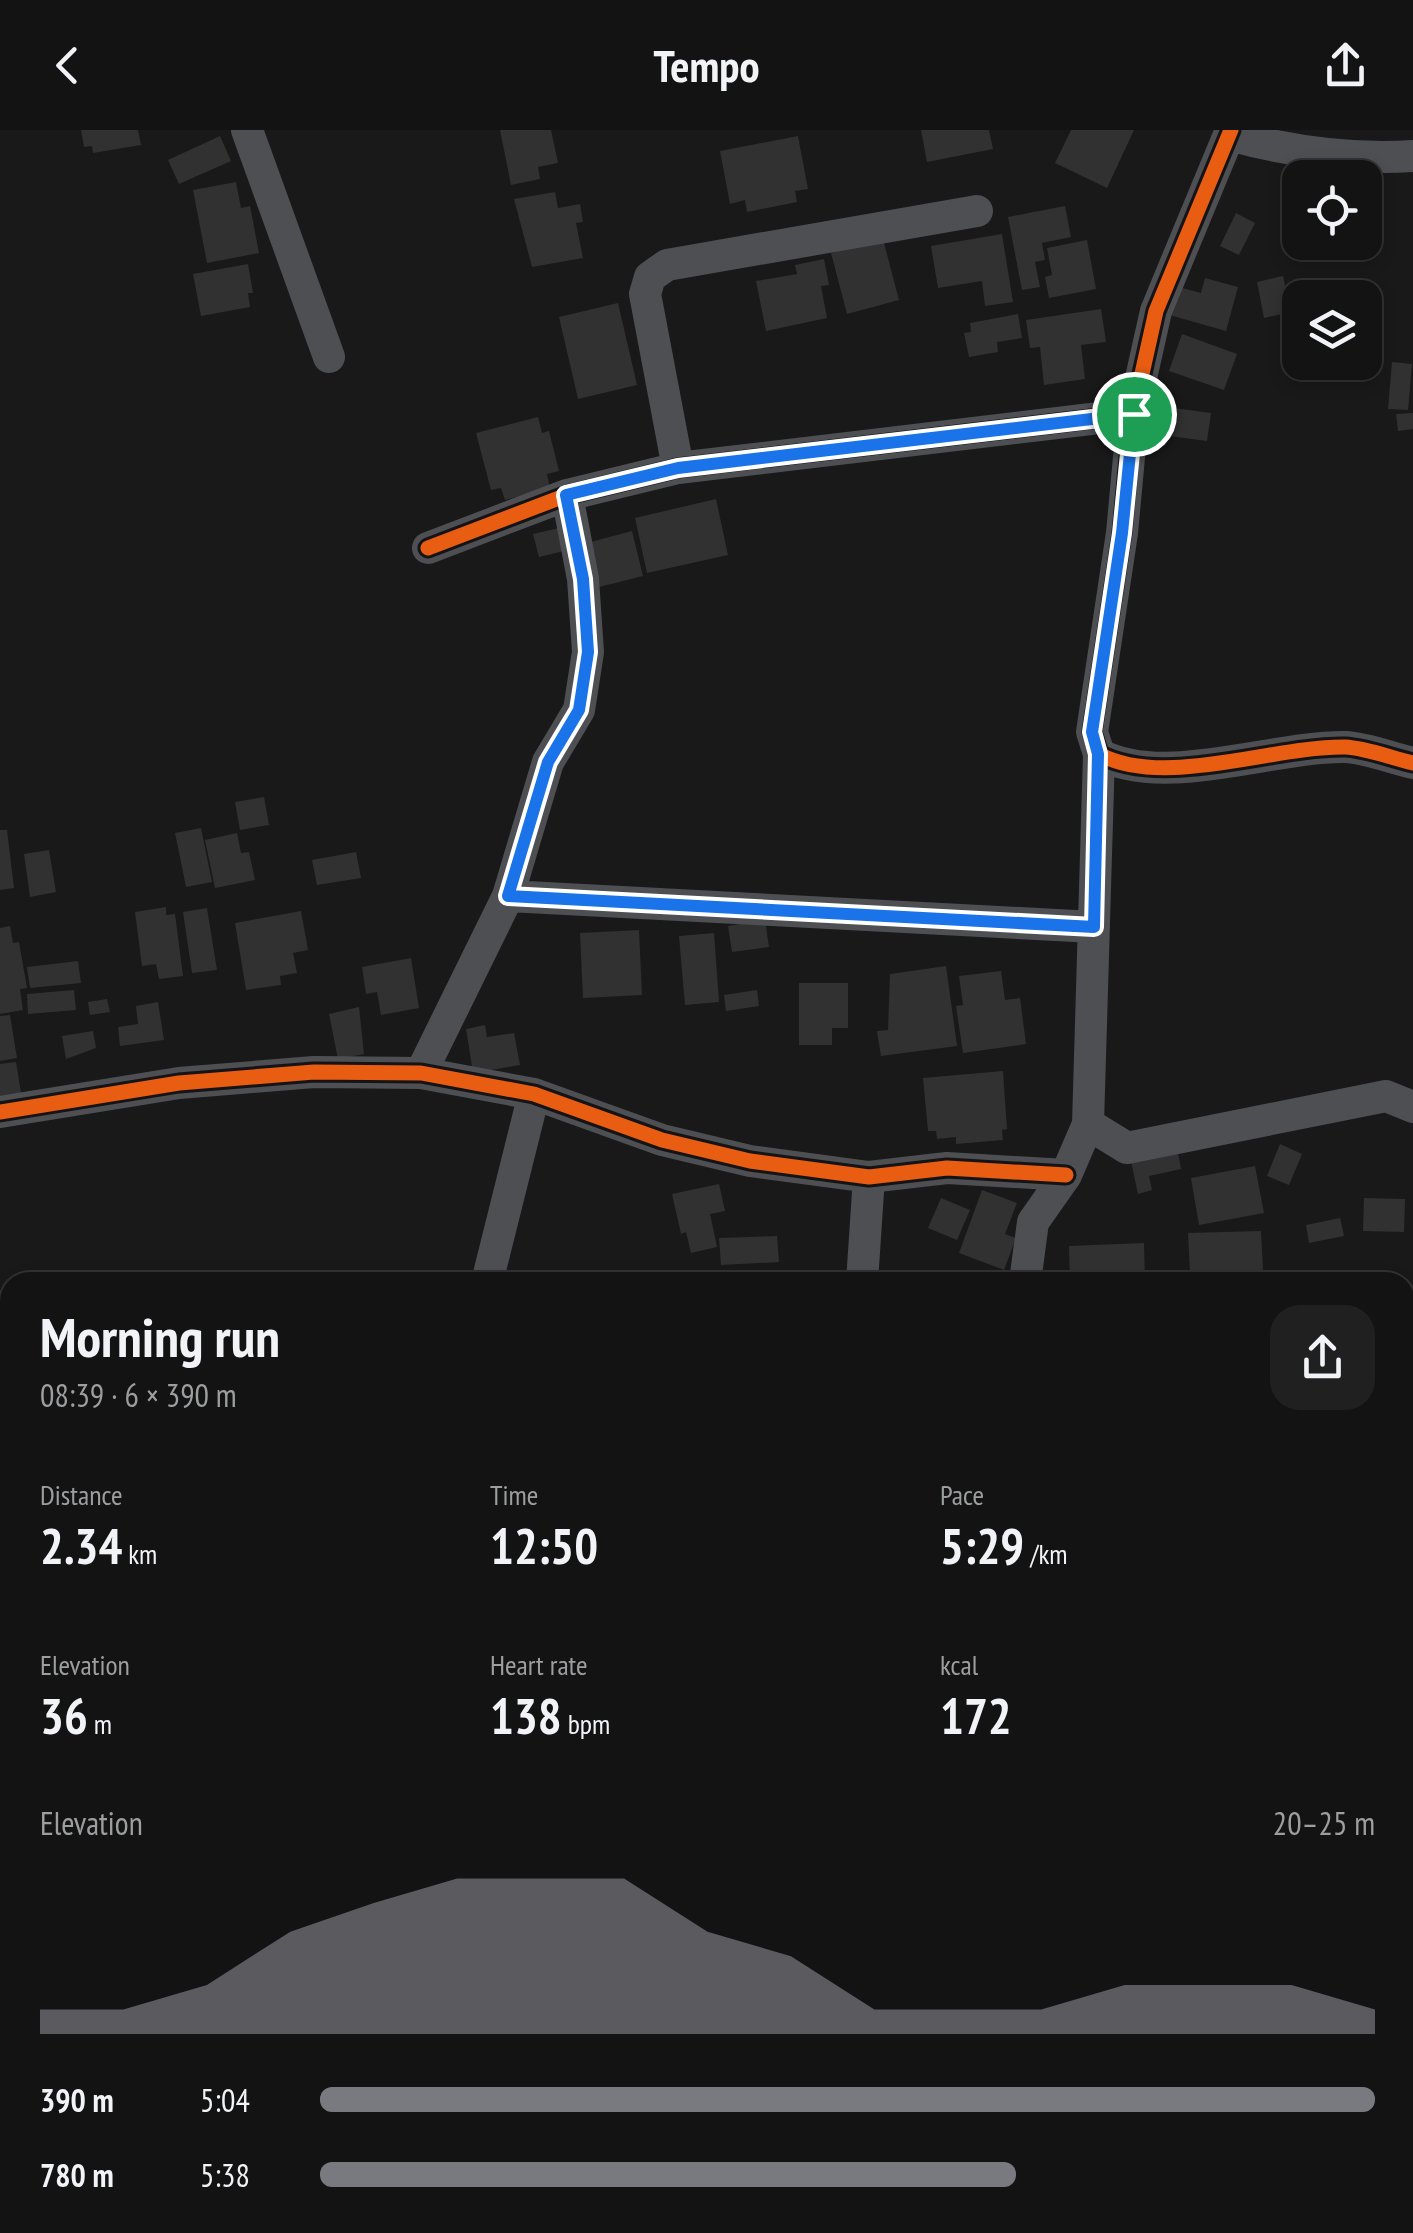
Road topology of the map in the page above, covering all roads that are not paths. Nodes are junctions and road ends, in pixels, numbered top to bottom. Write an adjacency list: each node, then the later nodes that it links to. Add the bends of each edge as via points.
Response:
1 (247, 130): 5 (street)
2 (1230, 133): 3 (street, via 1283,150); 6 (street, via 1156,311)
3 (1413, 156)
4 (977, 211): 7 (street, via 666,265 650,277 645,294)
5 (328, 357)
6 (1134, 414): 7 (street); 10 (street, via 1092,732)
7 (678, 468): 8 (street)
8 (566, 495): 9 (street); 12 (street, via 583,579 588,652 579,710 548,762)
9 (428, 548)
10 (1098, 754): 11 (street, via 1168,767 1349,747); 13 (street)
11 (1413, 763)
12 (508, 896): 13 (street); 14 (street)
13 (1094, 927): 18 (street)
14 (421, 1073): 15 (street); 17 (street, via 314,1072 179,1084)
15 (534, 1094): 20 (street, via 662,1140 750,1161); 21 (street)
16 (1413, 1107): 18 (street, via 1386,1096 1127,1148)
17 (0, 1112)
18 (1088, 1124): 19 (street)
19 (1066, 1175): 20 (street, via 946,1168); 23 (street, via 1033,1222)
20 (870, 1177): 22 (street)
21 (490, 1272)
22 (864, 1272)
23 (1026, 1272)

